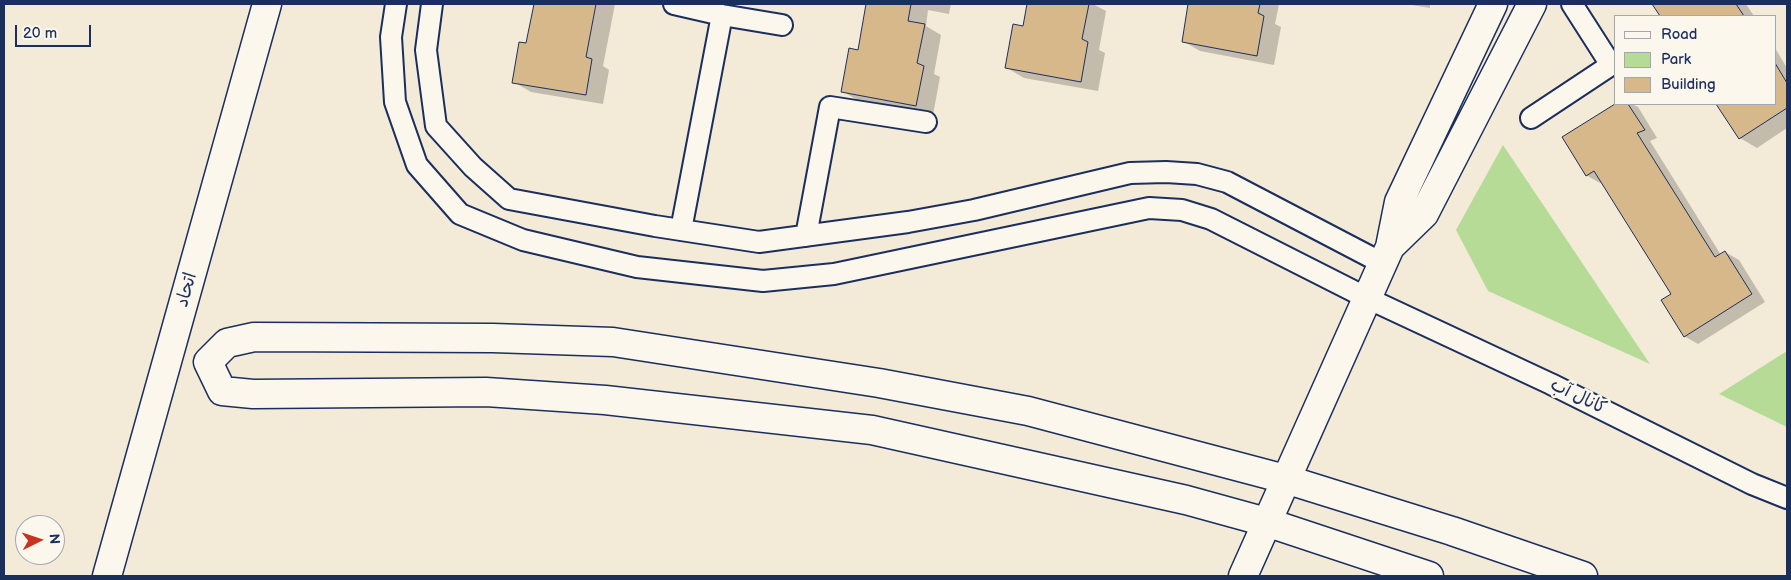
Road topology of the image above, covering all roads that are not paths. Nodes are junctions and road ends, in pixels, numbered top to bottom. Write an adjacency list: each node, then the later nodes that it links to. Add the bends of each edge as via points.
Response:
1 (267, 4): 19 (main road, اتحاد)
2 (396, 4): 15 (street, کانال آب, via 391,37 395,102 416,165 460,214 523,240 637,267 763,281 834,274 1149,208 1182,210 1211,219)
3 (432, 4): 12 (street, via 426,50 436,126 473,167 509,199)
4 (674, 4): 8 (street)
5 (1493, 4): 14 (main road, via 1399,202)
6 (1532, 4): 14 (main road, via 1424,214)
7 (1572, 4): 10 (street, via 1611,65)
8 (722, 15): 9 (street); 12 (street)
9 (782, 25)
10 (1531, 118)
11 (926, 122): 13 (street, via 830,108)
12 (681, 230): 13 (street, via 759,242)
13 (806, 236): 14 (street, via 974,210 1130,173 1166,172 1198,174 1228,182)
14 (1386, 255): 15 (main road)
15 (1367, 298): 16 (main road); 17 (street, کانال آب)
16 (1285, 479): 18 (main road); 18 (main road, via 1028,411 879,382 613,342 254,337 227,343 208,362 222,391 253,394 486,392 605,400 872,430 1186,500); 22 (main road)
17 (1787, 498)
18 (1266, 522): 20 (main road); 21 (main road)
19 (107, 576)
20 (1243, 576)
21 (1429, 576)
22 (1583, 576)

